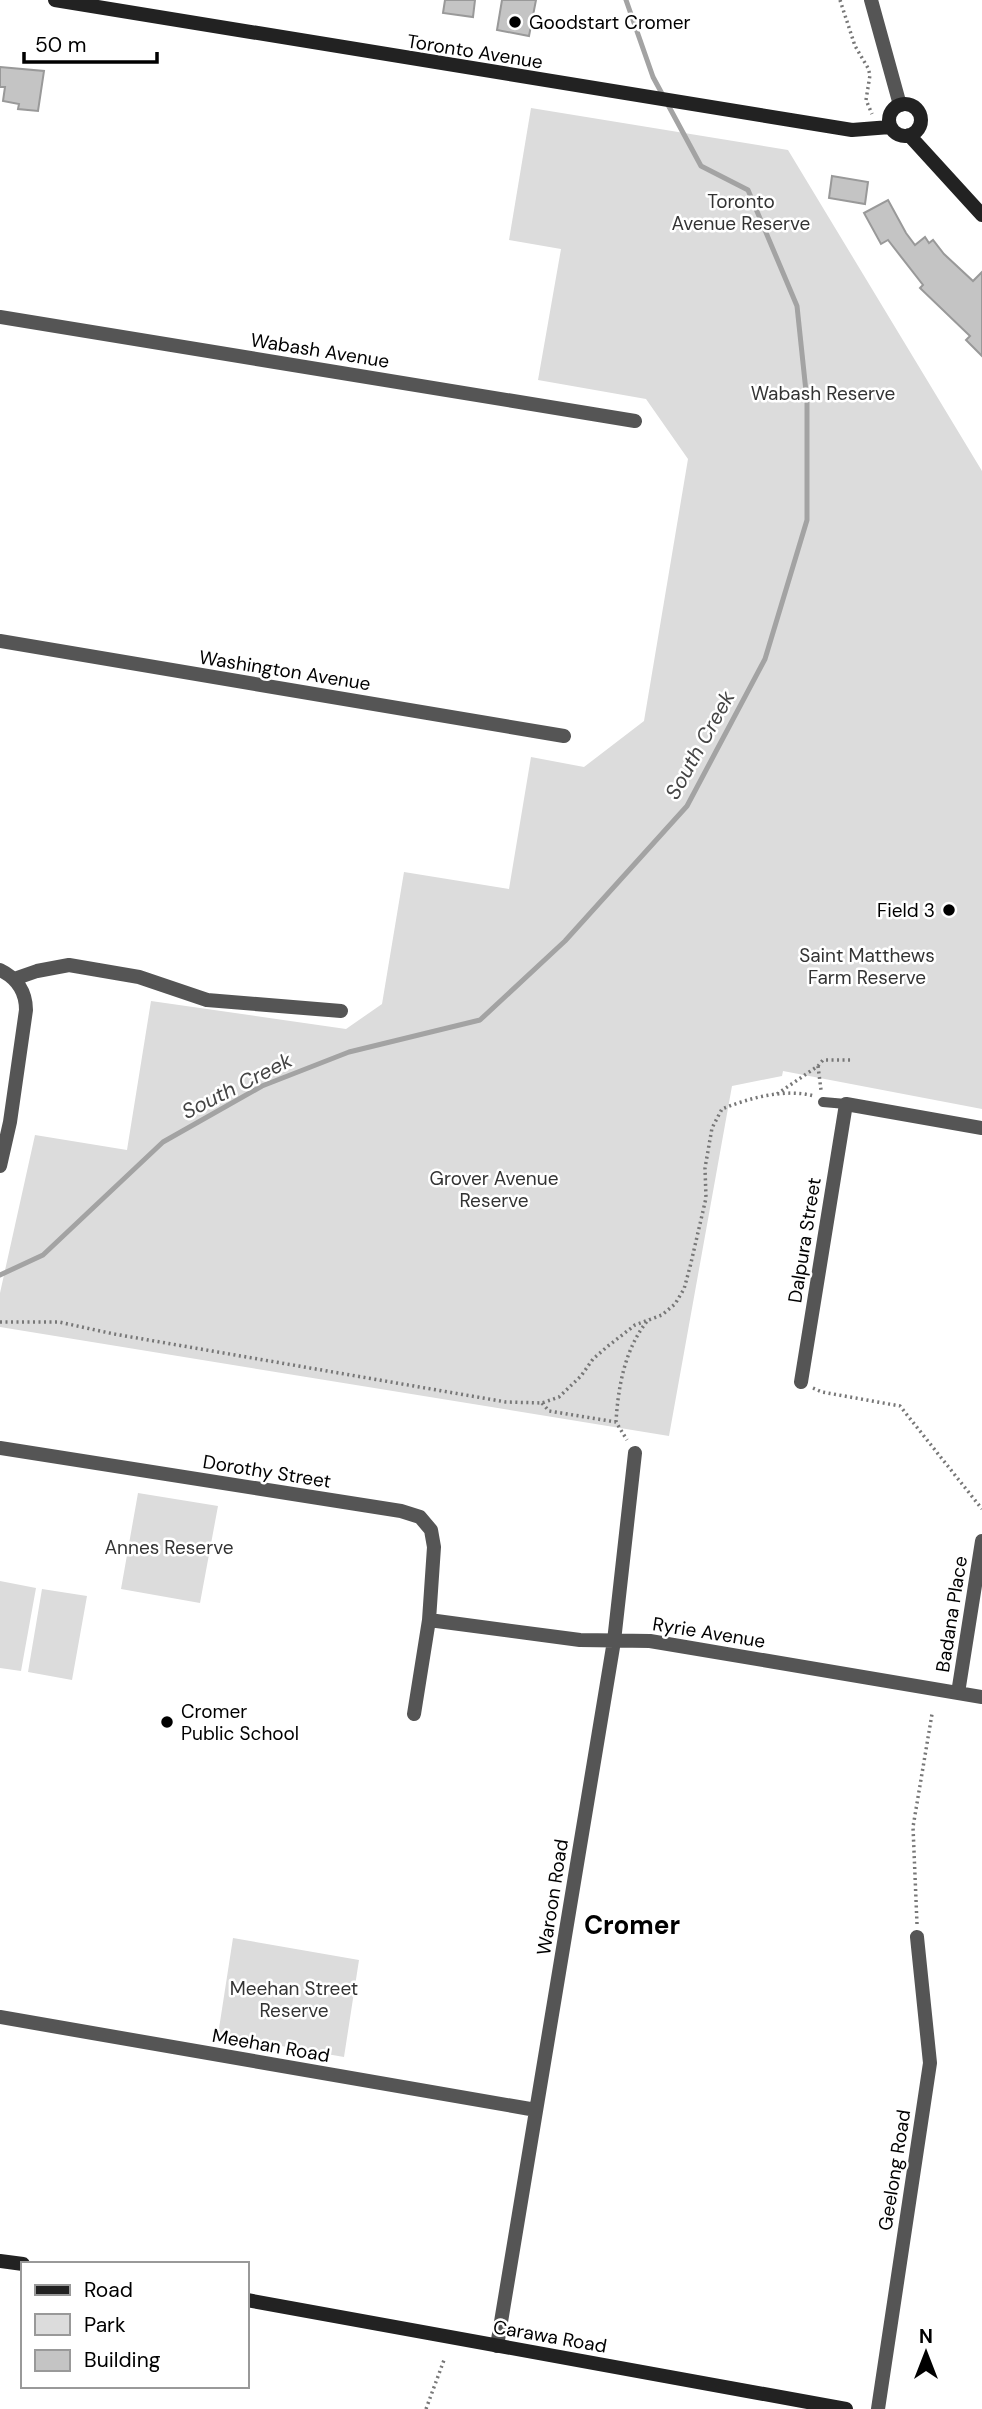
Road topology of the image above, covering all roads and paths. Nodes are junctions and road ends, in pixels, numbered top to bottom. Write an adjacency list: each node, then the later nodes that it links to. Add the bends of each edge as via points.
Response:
1 (55, 0): 5 (street, Toronto Avenue, via 852,130)
2 (841, 0): 5 (path, via 855,46 870,75 866,100)
3 (871, 0): 4 (street)
4 (900, 105): 5 (street, via 891,111); 6 (street, via 911,105 919,113 918,129)
5 (884, 128): 6 (street)
6 (909, 135): 7 (street)
7 (982, 215)
8 (0, 317): 9 (street, Wabash Avenue)
9 (635, 421)
10 (0, 641): 11 (street, Washington Avenue)
11 (564, 736)
12 (0, 970): 13 (street)
13 (14, 979): 14 (street, via 69,965 139,977 207,1000); 21 (street, via 26,999 26,1010)
14 (341, 1011)
15 (850, 1060): 16 (path, via 823,1060)
16 (818, 1066): 17 (path); 18 (path)
17 (775, 1095): 18 (path, via 811,1095); 22 (path, via 722,1109 712,1128 705,1168 706,1198 684,1289 675,1304)
18 (823, 1102): 19 (lane)
19 (846, 1104): 20 (street); 24 (street, Dalpura Street)
20 (982, 1128)
21 (0, 1166)
22 (650, 1318): 25 (path, via 593,1359 559,1397); 26 (path, via 626,1360)
23 (0, 1322): 25 (path, via 59,1322 506,1402)
24 (801, 1382): 29 (path, via 822,1392 900,1406)
25 (542, 1403): 26 (path, via 549,1411)
26 (616, 1422): 28 (path)
27 (0, 1448): 31 (street, Dorothy Street, via 420,1517 431,1530 434,1547)
28 (635, 1453): 32 (street, Waroon Road)
29 (982, 1508)
30 (982, 1541): 33 (street, Badana Place)
31 (429, 1620): 32 (street, Ryrie Avenue, via 580,1640); 35 (street)
32 (614, 1640): 33 (street, Ryrie Avenue, via 650,1641); 39 (street, Waroon Road)
33 (958, 1693): 34 (street, Ryrie Avenue)
34 (982, 1697)
35 (414, 1714)
36 (932, 1714): 37 (path, via 913,1828)
37 (917, 1937): 48 (street, Geelong Road, via 930,2063)
38 (0, 2017): 39 (street, Meehan Road)
39 (536, 2110): 43 (street, Waroon Road)
40 (0, 2260): 41 (street)
41 (21, 2264)
42 (248, 2300): 43 (street, Carawa Road)
43 (497, 2346): 45 (street, Carawa Road)
44 (444, 2360): 46 (path)
45 (806, 2406): 47 (street, Carawa Road)
46 (426, 2409)
47 (846, 2409)
48 (878, 2409)

